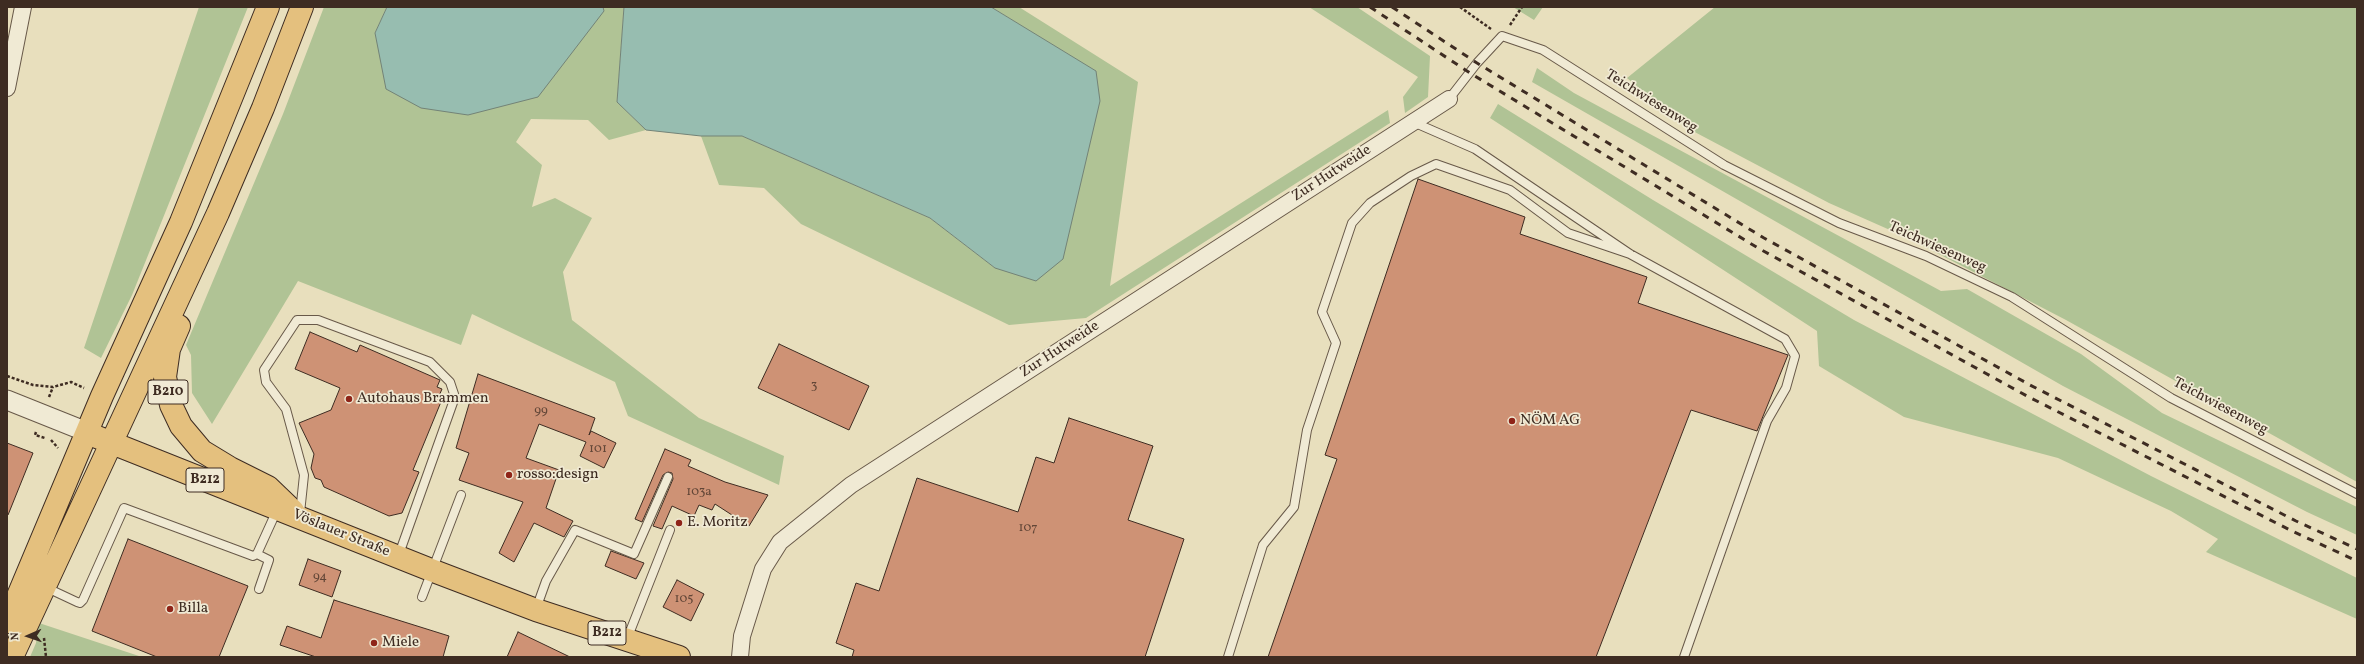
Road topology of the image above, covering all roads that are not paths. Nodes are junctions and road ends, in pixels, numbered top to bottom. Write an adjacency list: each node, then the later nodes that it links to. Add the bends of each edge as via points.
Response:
1 (23, 7): 4 (street)
2 (268, 7): 10 (main road, via 181,222)
3 (302, 7): 7 (main road, B210, via 263,108)
4 (7, 88)
5 (1449, 99): 6 (street, Zur Hutweide); 13 (lane, Teichwiesenweg, via 1502,36 1542,50 1724,165 1839,223 1926,256 2012,297 2170,398)
6 (1413, 121): 8 (lane, via 1475,149); 29 (street, Zur Hutweide, via 851,485 780,542 763,569 742,636)
7 (218, 213): 11 (main road, B210); 16 (main road, B210, via 207,256 169,349 165,377 171,405 181,426 202,451 268,487)
8 (1630, 254): 30 (lane, via 1568,233 1510,190 1436,164 1411,176 1370,203 1352,223 1322,312 1336,343 1307,430 1294,507 1263,545); 31 (lane, via 1785,338 1795,356 1786,388 1768,421)
9 (7, 400): 10 (street, Vöslauer Straße)
10 (87, 432): 11 (main road, Vöslauer Straße / B212); 25 (main road)
11 (111, 442): 15 (main road, Vöslauer Straße / B212); 21 (main road, B210)
12 (668, 477): 24 (lane, via 634,554 575,530 546,581)
13 (2357, 494)
14 (461, 495): 20 (lane)
15 (277, 509): 16 (main road, Vöslauer Straße / B212); 18 (lane)
16 (299, 518): 19 (main road, Vöslauer Straße / B212); 19 (lane, via 304,475 286,409 266,382 264,370 297,320 318,320 430,362 450,382 455,397)
17 (670, 530): 26 (lane)
18 (257, 554): 21 (lane, via 253,556 124,508 80,603); 22 (lane, via 270,560)
19 (398, 557): 20 (main road, Vöslauer Straße / B212)
20 (432, 570): 23 (lane); 24 (main road, Vöslauer Straße / B212)
21 (44, 587): 27 (main road, B210)
22 (259, 589)
23 (422, 597)
24 (536, 610): 26 (main road, Vöslauer Straße / B212)
25 (7, 622)
26 (626, 640): 28 (main road, Vöslauer Straße / B212)
27 (12, 657)
28 (679, 657)
29 (740, 657)
30 (1228, 657)
31 (1684, 657)

